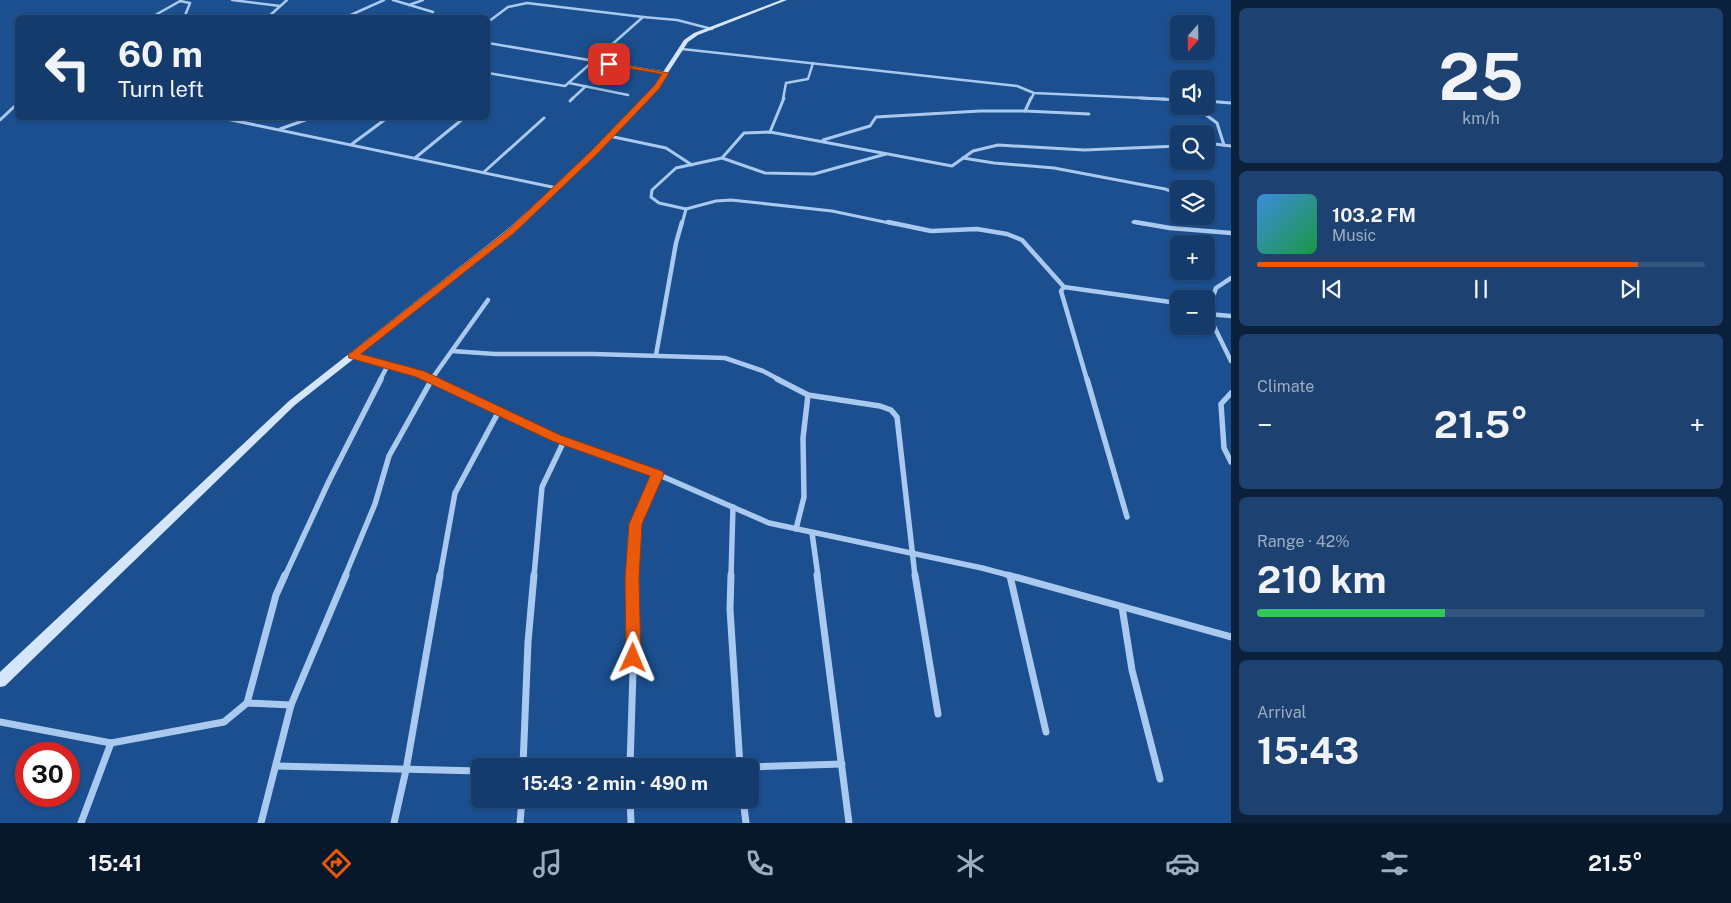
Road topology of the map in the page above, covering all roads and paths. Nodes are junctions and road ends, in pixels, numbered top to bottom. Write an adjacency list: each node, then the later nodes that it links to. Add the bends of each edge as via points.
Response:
1 (232, 0): 9 (street)
2 (287, 0): 9 (street)
3 (384, 0): 14 (street)
4 (394, 0): 8 (street)
5 (423, 0): 8 (street)
6 (785, 0): 17 (street)
7 (181, 1): 11 (street); 12 (street, via 190,4)
8 (409, 5): 10 (street)
9 (280, 6): 13 (street)
10 (433, 12)
11 (155, 15)
12 (185, 15)
13 (270, 15)
14 (351, 15)
15 (643, 17): 16 (street, via 527,3 508,7); 17 (street); 20 (street)
16 (490, 20)
17 (712, 28): 19 (street, via 686,41)
18 (490, 43): 20 (street)
19 (682, 49): 21 (street); 23 (street)
20 (594, 61): 23 (street); 24 (street)
21 (813, 63): 26 (street, via 1017,86); 43 (street, via 808,79 786,83)
22 (490, 73): 24 (street, via 559,86)
23 (666, 73): 44 (street)
24 (569, 83): 25 (street)
25 (586, 86): 27 (street); 28 (street)
26 (1034, 93): 29 (street); 33 (street)
27 (628, 95)
28 (570, 100)
29 (1170, 100)
30 (1215, 102): 31 (street)
31 (1231, 103)
32 (15, 106): 37 (street)
33 (1025, 111): 34 (street); 45 (street, via 876,117 870,126)
34 (1089, 114)
35 (1206, 115): 48 (street, via 1218,124)
36 (544, 118): 56 (street)
37 (0, 120)
38 (232, 120): 42 (street)
39 (305, 120): 42 (street)
40 (384, 120): 46 (street)
41 (462, 120): 52 (street)
42 (279, 129): 46 (street)
43 (770, 132): 45 (street); 53 (street, via 744,133)
44 (608, 136): 55 (street, via 666,148); 57 (street)
45 (820, 141): 51 (street)
46 (352, 144): 52 (street)
47 (1215, 144): 48 (street)
48 (1224, 145): 49 (street)
49 (1231, 146)
50 (1170, 147): 54 (street, via 1084,150 1003,146 981,148)
51 (887, 154): 53 (street, via 814,174 765,173); 54 (street, via 952,166)
52 (415, 158): 56 (street)
53 (722, 158): 55 (street)
54 (963, 158): 58 (street, via 1054,168)
55 (693, 165): 59 (street, via 676,168 652,190 651,197 659,203)
56 (484, 172): 57 (street)
57 (557, 188): 71 (street, via 511,231)
58 (1170, 191)
59 (686, 209): 63 (street, via 731,200 832,211 930,230 977,228 1007,234 1022,240); 72 (street, via 676,244)
60 (1133, 222): 61 (street, via 1178,229)
61 (1231, 230)
62 (1231, 278): 64 (street)
63 (1064, 287): 66 (street); 83 (street, via 1061,291 1073,336)
64 (1215, 291)
65 (488, 300): 70 (street)
66 (1170, 302)
67 (1215, 314): 68 (street)
68 (1231, 316)
69 (1215, 330): 73 (street)
70 (452, 351): 72 (street); 75 (street)
71 (353, 355): 74 (street); 90 (street, via 292,404)
72 (656, 355): 77 (street, via 725,358 763,371)
73 (1231, 361)
74 (388, 365): 75 (street); 91 (street, via 328,481 276,595)
75 (431, 380): 78 (street); 92 (street, via 389,456 372,512)
76 (1231, 393): 80 (street, via 1220,404 1224,448)
77 (808, 395): 84 (street, via 803,438 804,497); 86 (street, via 880,406 891,410 897,417)
78 (499, 411): 79 (street); 103 (street, via 455,493)
79 (564, 441): 81 (street); 97 (street, via 542,487 528,642)
80 (1231, 462)
81 (657, 474): 82 (street); 98 (street, via 636,524 632,579 634,640)
82 (733, 507): 84 (street, via 769,523); 99 (street, via 730,609)
83 (1127, 516)
84 (796, 529): 85 (street)
85 (812, 533): 86 (street); 100 (street)
86 (911, 554): 87 (street); 93 (street)
87 (1010, 576): 88 (street); 95 (street)
88 (1122, 607): 89 (street); 105 (street, via 1132,670)
89 (1231, 637)
90 (0, 681)
91 (247, 703): 92 (street); 96 (street, via 224,722)
92 (291, 705): 101 (street)
93 (938, 714)
94 (0, 722): 96 (street)
95 (1046, 732)
96 (111, 743): 109 (street)
97 (523, 758)
98 (630, 758)
99 (739, 758)
100 (842, 764): 102 (street); 115 (street)
101 (276, 766): 103 (street); 110 (street)
102 (759, 768)
103 (406, 770): 104 (street); 111 (street)
104 (471, 772)
105 (1160, 779)
106 (521, 808): 112 (street)
107 (630, 808): 113 (street)
108 (744, 808): 114 (street)
109 (81, 823)
110 (261, 823)
111 (394, 823)
112 (520, 823)
113 (631, 823)
114 (746, 823)
115 (849, 823)

